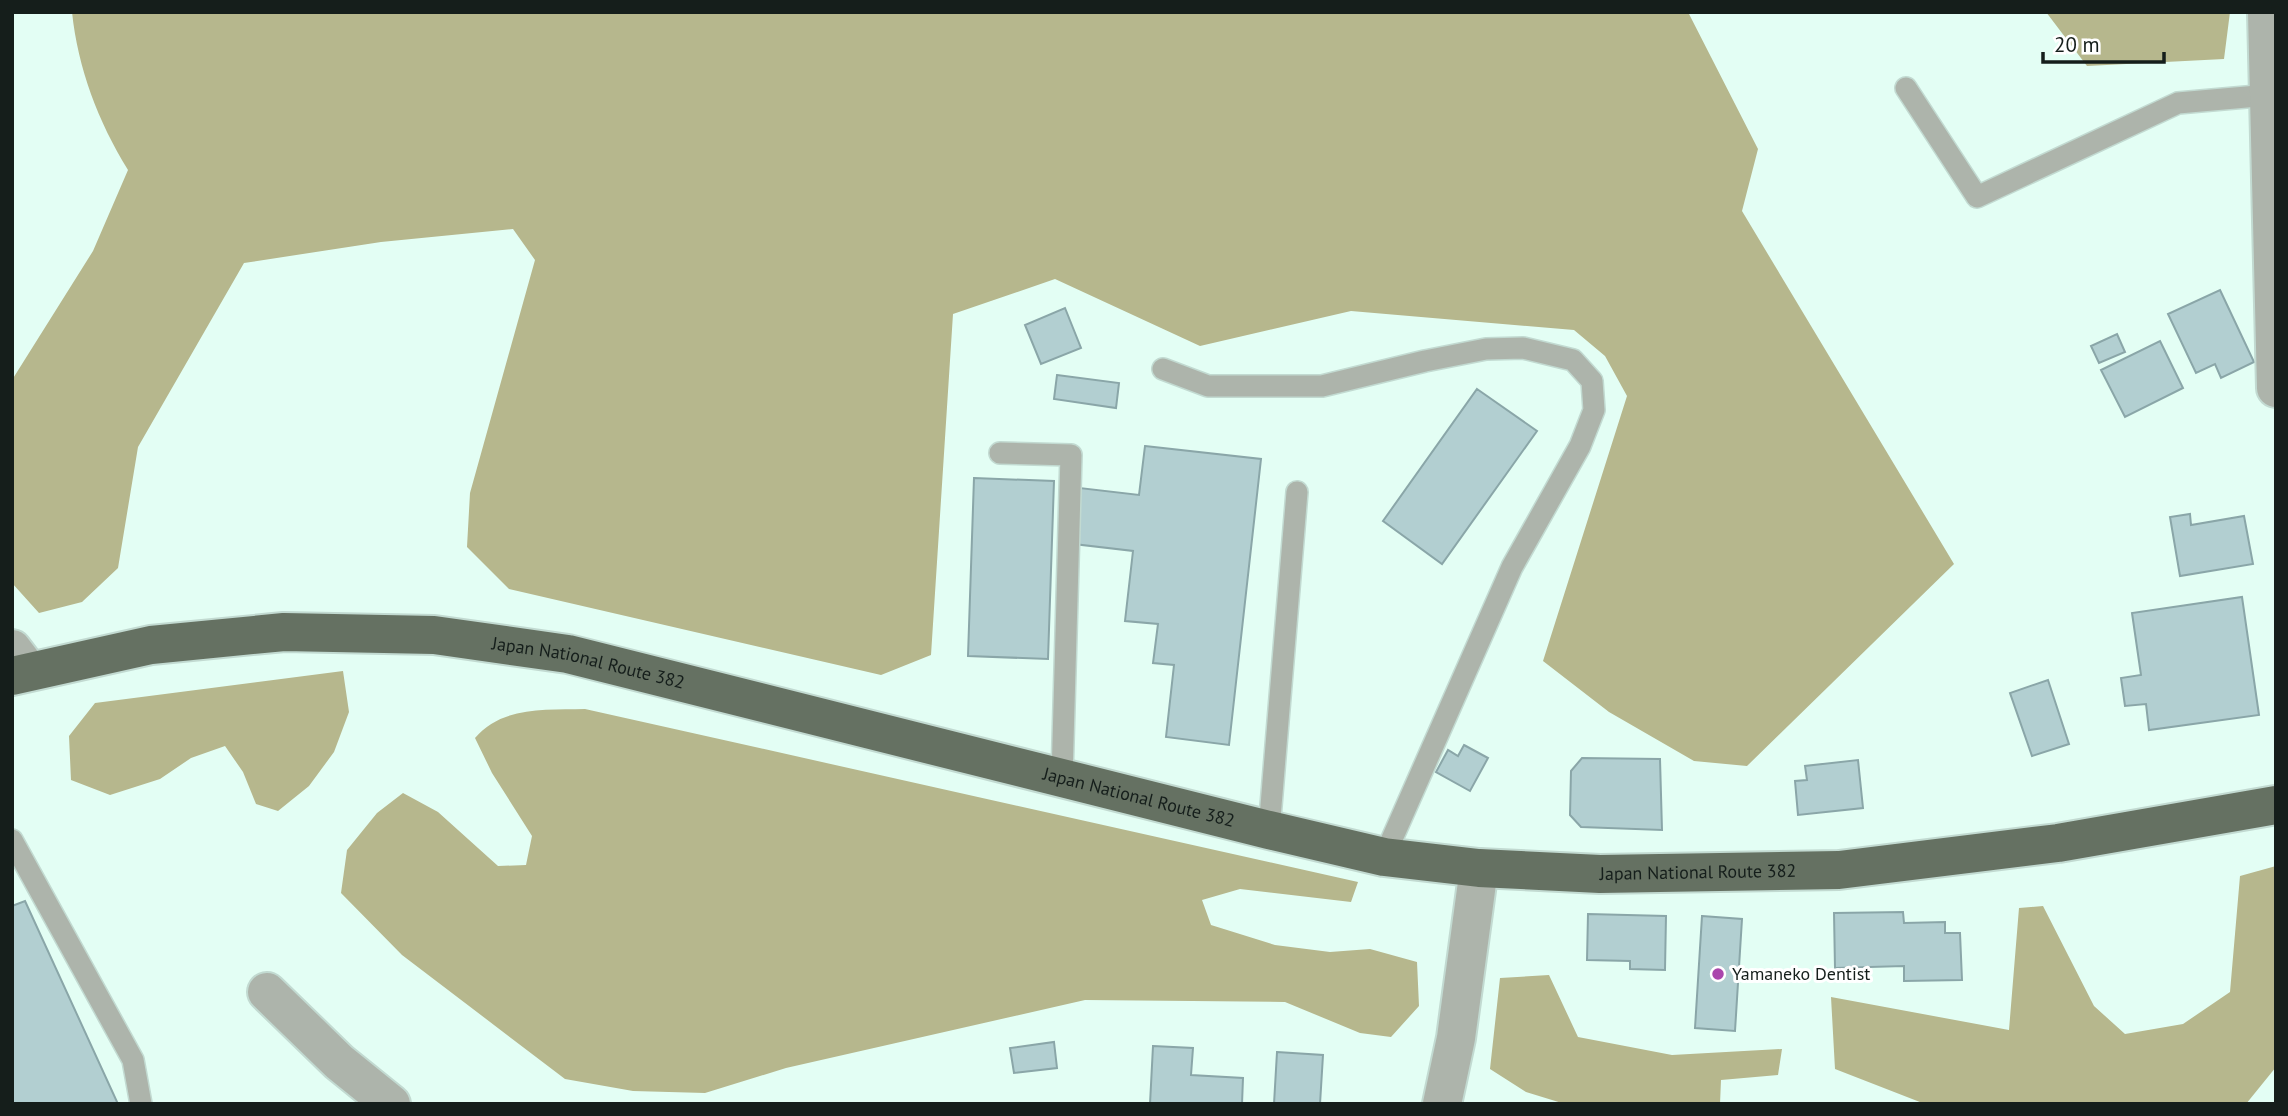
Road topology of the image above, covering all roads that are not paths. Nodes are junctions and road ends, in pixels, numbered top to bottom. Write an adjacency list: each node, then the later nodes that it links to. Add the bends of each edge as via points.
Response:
1 (2267, 12): 3 (street)
2 (1906, 88): 3 (lane, via 1976,197 2179,103)
3 (2269, 95): 5 (street)
4 (1163, 369): 13 (lane, via 1208,386 1322,386 1486,349 1522,348 1573,360 1591,381 1594,410 1580,446 1513,567)
5 (2276, 388)
6 (1000, 453): 9 (lane, via 1071,455)
7 (1297, 492): 11 (lane)
8 (18, 665): 9 (highway, Japan National Route 382, via 284,632 434,635 568,654)
9 (1062, 778): 11 (highway, Japan National Route 382)
10 (2276, 805): 14 (highway, Japan National Route 382, via 2058,843 1839,870 1600,874)
11 (1269, 830): 13 (highway, Japan National Route 382)
12 (12, 840): 16 (lane, via 134,1060)
13 (1384, 857): 14 (highway, Japan National Route 382)
14 (1479, 868): 18 (street, via 1456,1038)
15 (268, 992): 17 (street, via 339,1062)
16 (141, 1104)
17 (391, 1104)
18 (1442, 1104)

